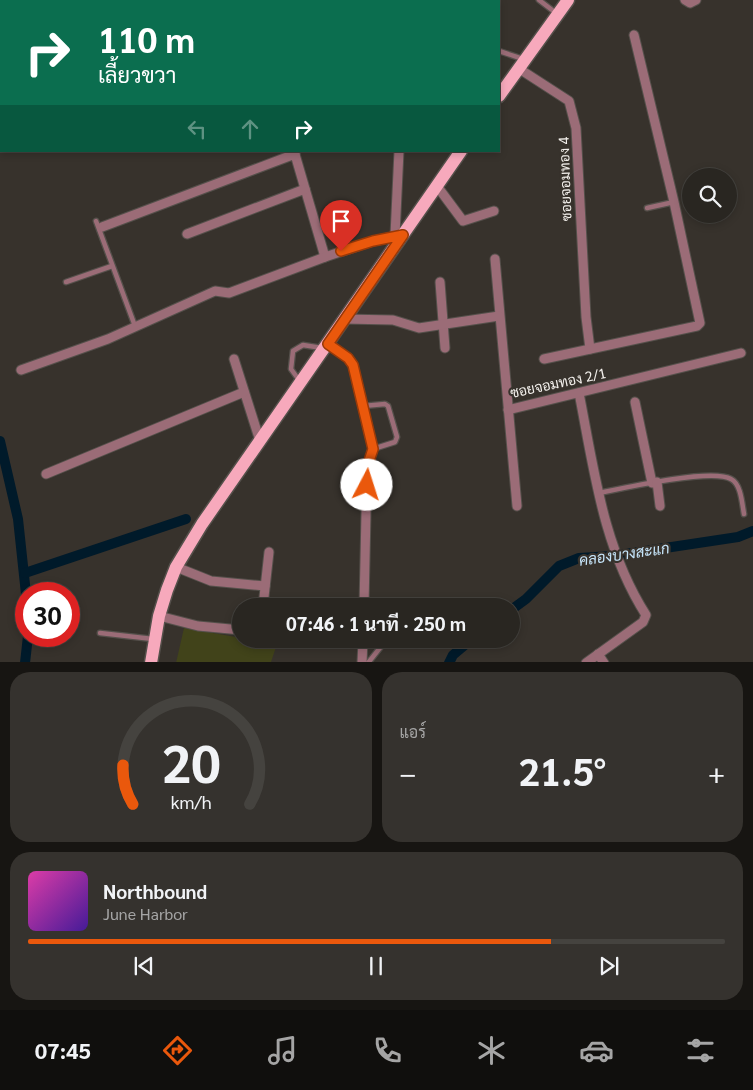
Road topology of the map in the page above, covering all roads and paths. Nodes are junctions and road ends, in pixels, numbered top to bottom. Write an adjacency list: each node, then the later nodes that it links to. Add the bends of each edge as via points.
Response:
1 (539, 0): 5 (lane)
2 (568, 0): 5 (main road)
3 (684, 0): 4 (street, via 690,3)
4 (696, 0)
5 (559, 14): 8 (main road)
6 (634, 35): 15 (street)
7 (500, 52): 8 (lane)
8 (521, 64): 9 (main road); 32 (street, ซอยจอมทอง 4, via 568,102 576,128)
9 (500, 95)
10 (399, 152): 20 (street)
11 (460, 152): 13 (main road)
12 (295, 153): 14 (street); 18 (street)
13 (437, 186): 17 (street, via 463,221); 20 (main road)
14 (305, 189): 19 (street); 21 (street)
15 (674, 202): 16 (lane); 32 (street, via 700,323)
16 (646, 208)
17 (494, 211)
18 (99, 224): 23 (lane)
19 (187, 234)
20 (399, 235): 21 (street); 27 (main road)
21 (325, 257): 29 (street, via 229,293 215,291)
22 (495, 259): 26 (street, ซอยจอมทอง 2/1)
23 (112, 266): 24 (lane); 29 (lane)
24 (66, 282)
25 (440, 282): 28 (street)
26 (499, 316): 28 (street); 42 (street, ซอยจอมทอง 2/1)
27 (344, 320): 28 (street, via 393,320 419,328); 30 (main road)
28 (442, 324): 31 (street)
29 (135, 326): 36 (street)
30 (326, 346): 37 (main road); 37 (lane, via 303,345 293,351 290,369); 41 (street, via 348,358 353,365)
31 (445, 348)
32 (590, 349): 35 (street)
33 (741, 353): 39 (street, ซอยจอมทอง 2/1)
34 (234, 359): 38 (street)
35 (544, 359)
36 (20, 370)
37 (300, 382): 43 (main road)
38 (244, 392): 43 (street); 45 (street)
39 (580, 392): 42 (street, ซอยจอมทอง 2/1); 47 (street)
40 (635, 402): 46 (street)
41 (363, 406): 44 (street); 44 (lane, via 388,406 397,437 395,442)
42 (508, 410): 48 (street)
43 (260, 441): 52 (main road)
44 (373, 449): 55 (street, via 367,467)
45 (46, 474)
46 (654, 482): 47 (lane); 49 (street); 50 (lane, via 717,475 733,479)
47 (598, 493): 62 (street, via 618,564 646,615 643,622)
48 (517, 506)
49 (660, 506)
50 (744, 514)
51 (269, 552): 53 (street)
52 (176, 567): 53 (street, via 211,581); 56 (main road)
53 (265, 586): 54 (street)
54 (264, 598)
55 (364, 598)
56 (159, 616): 57 (street); 59 (main road)
57 (232, 629)
58 (100, 633): 59 (lane)
59 (155, 639): 63 (main road)
60 (363, 648): 64 (street)
61 (380, 648): 65 (lane)
62 (598, 654): 66 (street); 67 (street)
63 (151, 662)
64 (362, 662)
65 (368, 662)
66 (586, 662)
67 (604, 662)

